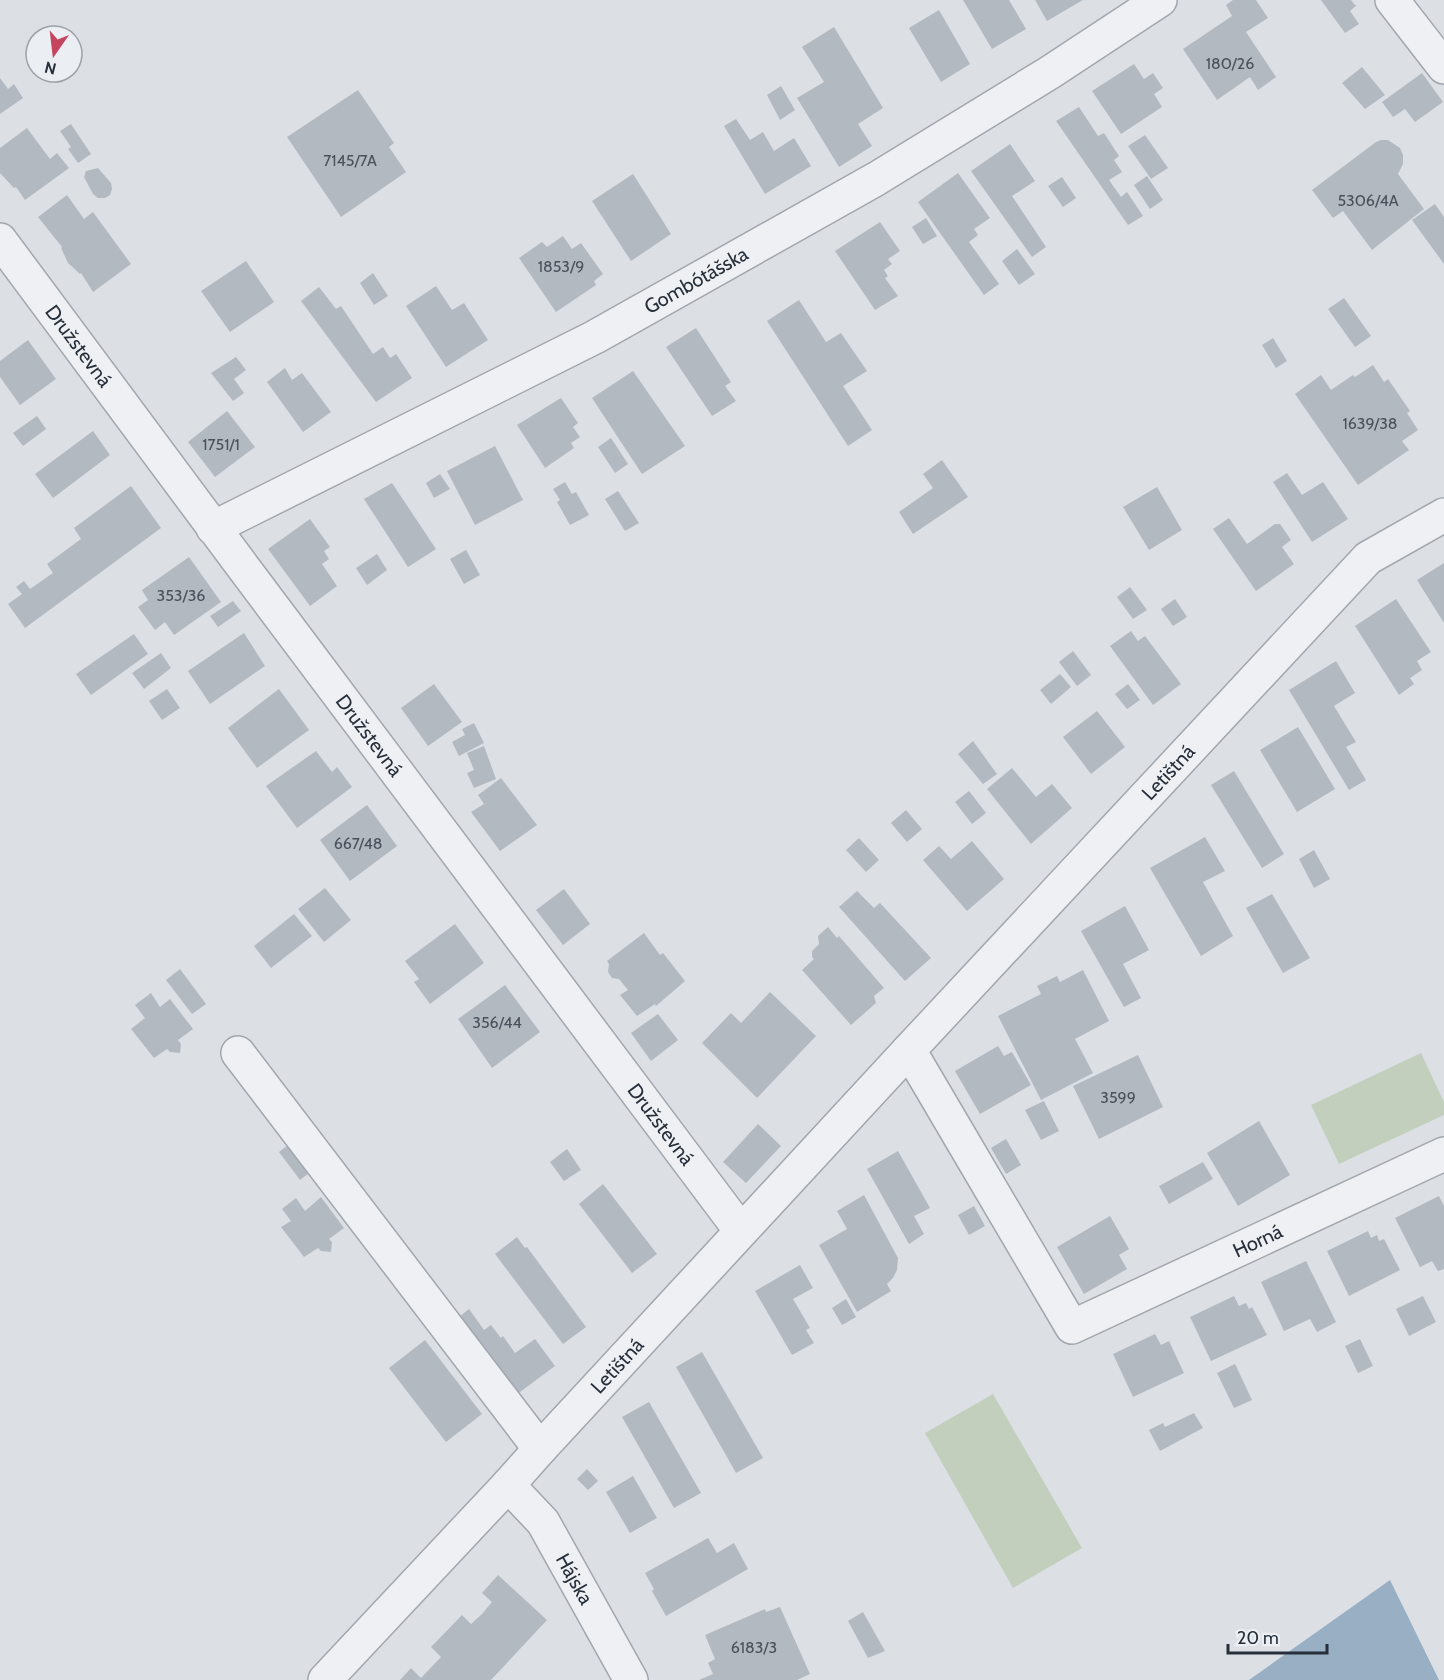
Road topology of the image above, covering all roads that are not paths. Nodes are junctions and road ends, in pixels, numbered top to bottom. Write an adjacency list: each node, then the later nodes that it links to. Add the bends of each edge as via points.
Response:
1 (1160, 0): 6 (street, Gombótášska, via 876,179 606,331)
2 (1392, 0): 3 (street)
3 (1444, 68)
4 (0, 240): 6 (street, Družstevná)
5 (1444, 514): 7 (street, Letištná, via 1368,558)
6 (213, 528): 10 (street, Družstevná)
7 (909, 1050): 9 (street, Horná, via 1072,1327); 10 (street, Letištná)
8 (238, 1053): 11 (street)
9 (1444, 1154)
10 (741, 1231): 11 (street, Letištná)
11 (540, 1449): 12 (street, Letištná)
12 (508, 1485): 13 (street, Hájska, via 543,1522); 14 (street, Letištná)
13 (620, 1677)
14 (325, 1680)

